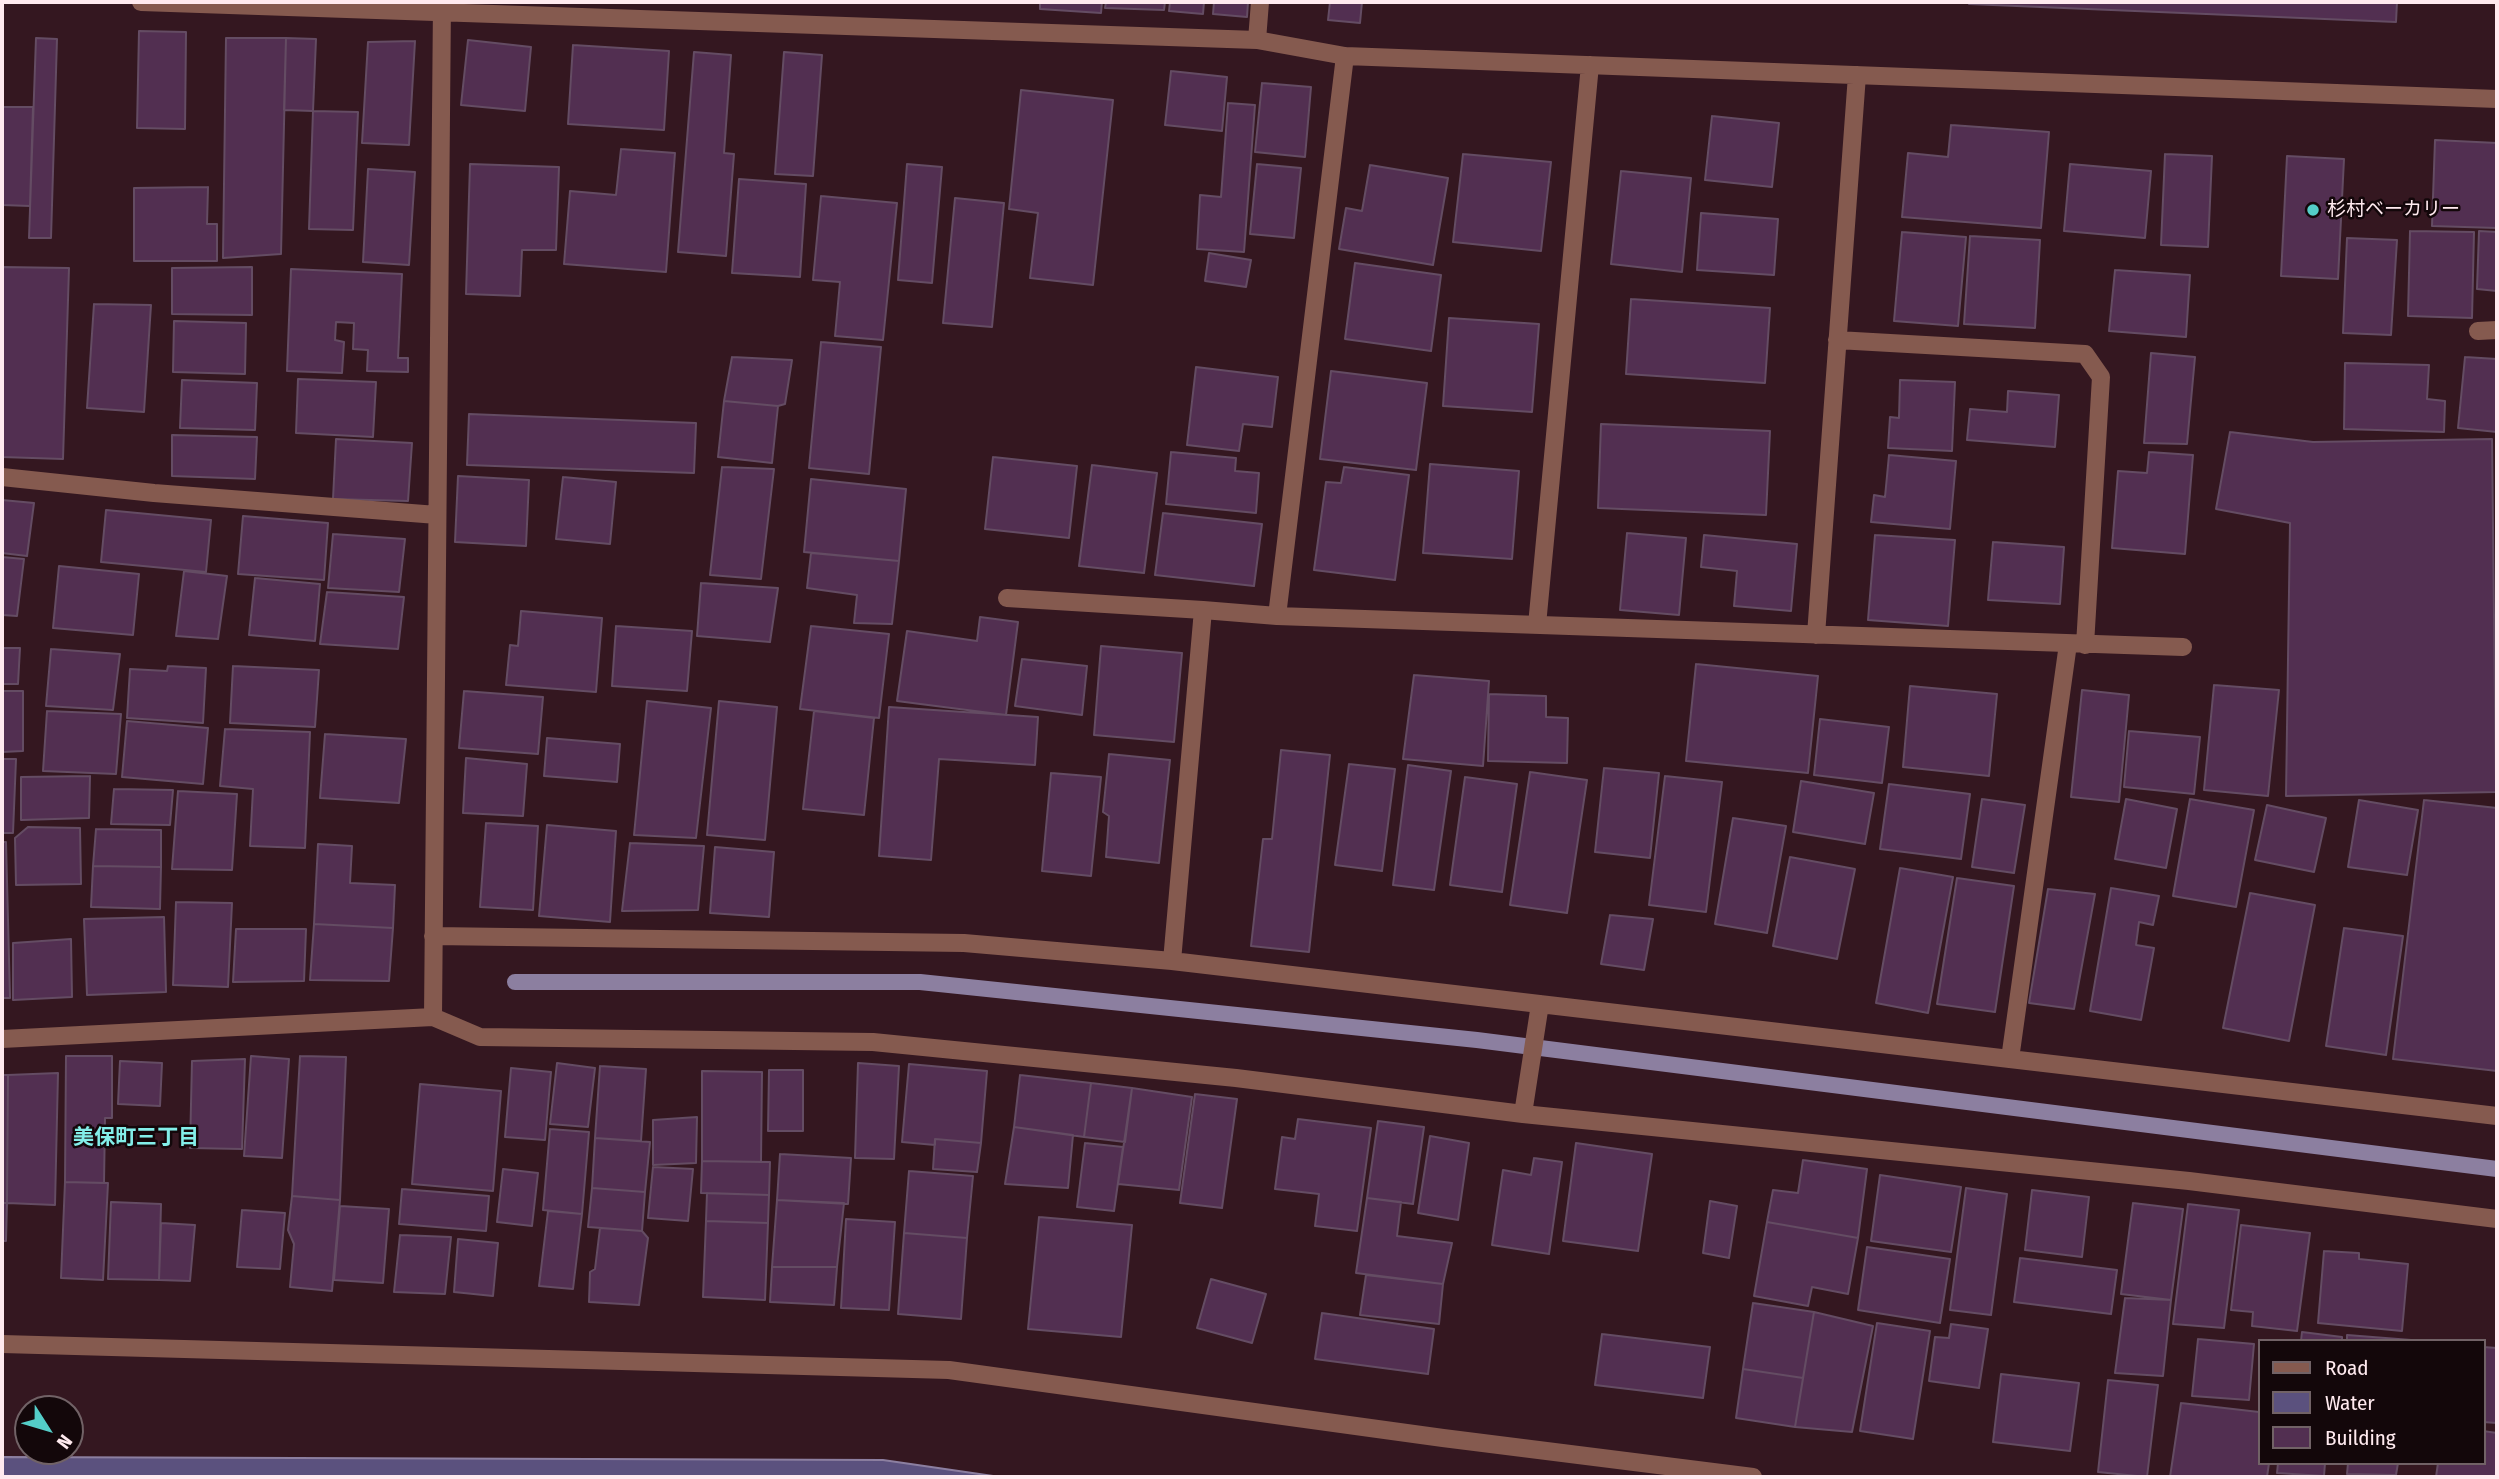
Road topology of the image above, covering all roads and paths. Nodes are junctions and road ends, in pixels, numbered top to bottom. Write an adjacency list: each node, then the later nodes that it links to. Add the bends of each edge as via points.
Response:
1 (141, 2): 3 (street)
2 (1260, 2): 4 (street)
3 (441, 8): 4 (street); 13 (street)
4 (1257, 40): 5 (street)
5 (1345, 57): 6 (street); 16 (street)
6 (1590, 65): 7 (street); 17 (street)
7 (1857, 75): 8 (street); 11 (street)
8 (2497, 99)
9 (2497, 330): 10 (street)
10 (2478, 331)
11 (1837, 340): 18 (street); 19 (street, via 2085,354 2101,377)
12 (2, 477): 13 (street, via 154,494)
13 (437, 515): 21 (street)
14 (1007, 598): 15 (street)
15 (1203, 610): 16 (street); 22 (street)
16 (1277, 616): 17 (street)
17 (1537, 625): 18 (street)
18 (1816, 635): 19 (street)
19 (2076, 644): 20 (street); 26 (street)
20 (2183, 647)
21 (433, 936): 22 (street, via 964,943); 24 (street)
22 (1172, 961): 23 (street)
23 (1539, 1009): 26 (street); 27 (street)
24 (433, 1017): 25 (street); 27 (street, via 480,1037 873,1042 1236,1078)
25 (2, 1039)
26 (2010, 1059): 28 (street)
27 (1524, 1114): 29 (street, via 2189,1181)
28 (2497, 1116)
29 (2497, 1219)
30 (2, 1344): 31 (street, via 948,1370)
31 (1753, 1477)

